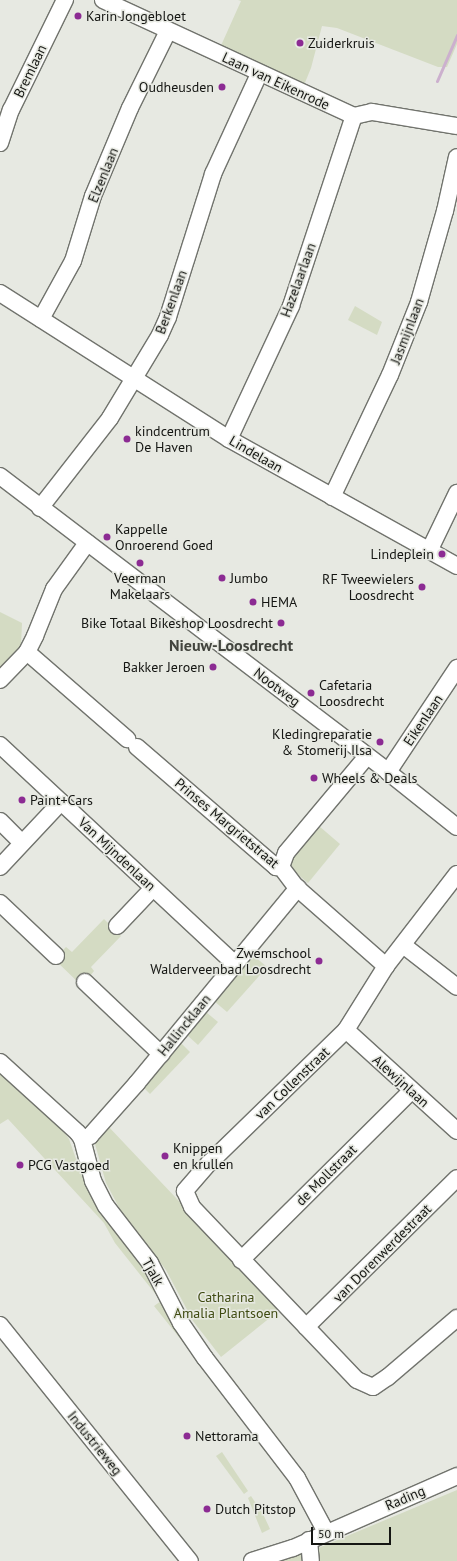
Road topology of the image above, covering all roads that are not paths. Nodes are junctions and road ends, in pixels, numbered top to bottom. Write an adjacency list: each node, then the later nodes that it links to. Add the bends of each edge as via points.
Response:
1 (65, 0): 7 (street, Bremlaan, via 11,110)
2 (103, 0): 3 (street, Laan van Eikenrode)
3 (168, 31): 4 (street, Laan van Eikenrode); 10 (street, Elzenlaan, via 130,108 96,189 73,261)
4 (259, 74): 5 (street, Laan van Eikenrode); 11 (street, Berkenlaan, via 213,174 168,317)
5 (354, 116): 6 (street, via 372,112); 12 (street, Hazelaarlaan, via 291,306)
6 (457, 126)
7 (0, 143)
8 (457, 157): 15 (street, Jasmijnlaan, via 445,211 419,302 390,375)
9 (0, 293): 10 (street, Lindelaan)
10 (41, 319): 11 (street, Lindelaan)
11 (134, 380): 12 (street, Lindelaan); 16 (street, Berkenlaan, via 110,418)
12 (229, 439): 15 (street, Lindelaan)
13 (0, 476): 16 (street, Nootweg)
14 (457, 493): 18 (street, via 432,545)
15 (332, 497): 18 (street, Lindelaan)
16 (40, 508): 17 (street, Nootweg)
17 (87, 543): 20 (street, via 54,589); 24 (street, Nootweg)
18 (427, 549): 19 (street, Lindelaan)
19 (457, 566)
20 (27, 652): 22 (street); 31 (street, Prinses Margrietstraat, via 276,867)
21 (457, 668): 25 (street, Eikenlaan)
22 (0, 680)
23 (0, 745): 26 (street, Van Mijndenlaan)
24 (367, 756): 25 (street, Nootweg); 31 (street, via 286,852)
25 (388, 772): 28 (street, Nootweg)
26 (61, 802): 29 (street); 33 (street, Van Mijndenlaan)
27 (0, 821): 29 (street)
28 (457, 827)
29 (22, 843): 30 (street)
30 (0, 867)
31 (281, 867): 34 (street, Prinses Margrietstraat)
32 (457, 874): 37 (street, van Collenstraat)
33 (153, 888): 36 (street); 39 (street, Van Mijndenlaan)
34 (298, 888): 39 (street, Hallincklaan); 40 (street, Prinses Margrietstraat)
35 (0, 903): 38 (street)
36 (117, 926)
37 (403, 945): 40 (street, van Collenstraat); 42 (street)
38 (56, 956)
39 (235, 964): 44 (street, Hallincklaan)
40 (386, 966): 43 (street, van Collenstraat)
41 (85, 982): 44 (street)
42 (457, 987)
43 (346, 1030): 46 (street, Alewijnlaan); 50 (street, van Collenstraat, via 209,1163 185,1191 192,1206)
44 (161, 1054): 48 (street, Hallincklaan, via 90,1136)
45 (0, 1062): 48 (street, Tjalk)
46 (411, 1091): 47 (street, Alewijnlaan); 50 (street, de Mollstraat)
47 (457, 1131)
48 (82, 1139): 55 (street, Tjalk, via 93,1181 106,1206 150,1263 181,1323 205,1358 297,1478)
49 (457, 1178): 53 (street, van Dorenwerdestraat)
50 (241, 1260): 53 (street)
51 (457, 1318): 53 (street, via 388,1377 373,1386 357,1380)
52 (0, 1325): 57 (street, Industrieweg)
53 (306, 1327)
54 (457, 1476): 55 (street, Rading)
55 (326, 1532): 56 (street, Rading)
56 (308, 1540): 58 (street, Rading, via 293,1548); 59 (street)
57 (190, 1561)
58 (252, 1561)
59 (311, 1561)

